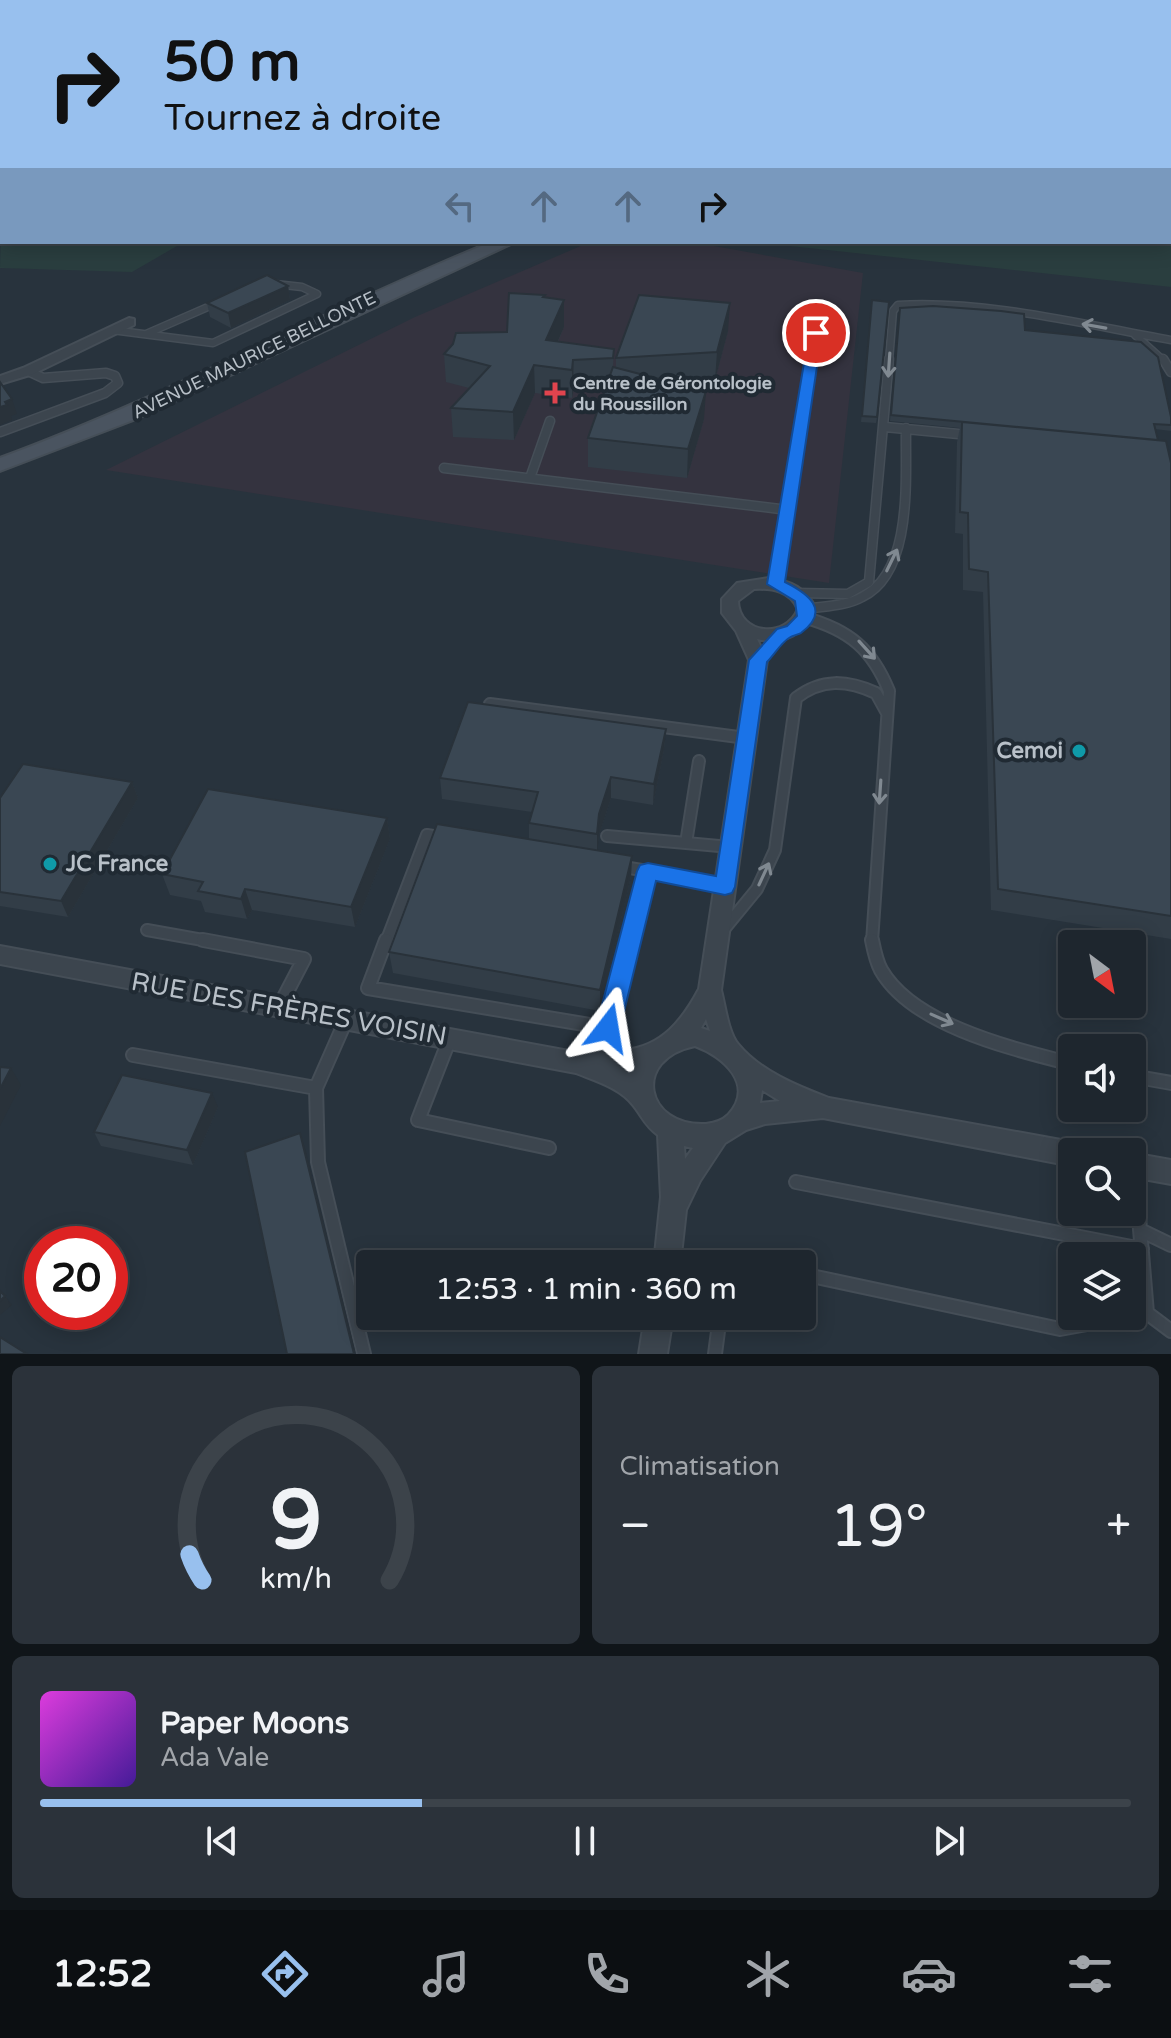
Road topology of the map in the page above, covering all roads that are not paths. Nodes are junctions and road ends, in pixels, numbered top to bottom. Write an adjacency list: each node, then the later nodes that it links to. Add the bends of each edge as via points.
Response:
1 (501, 244): 18 (main road, AVENUE MAURICE BELLONTE, via 356,305 142,411)
2 (262, 282): 8 (lane, via 317,294 213,343)
3 (222, 300): 8 (lane)
4 (129, 322): 5 (street)
5 (112, 330): 8 (lane); 10 (street)
6 (816, 333): 21 (lane)
7 (1133, 333): 9 (lane); 11 (lane); 14 (lane, one-way to 14, via 1007,311 938,303 898,305 893,311)
8 (146, 334)
9 (1171, 340)
10 (28, 371): 12 (street); 16 (lane, via 43,378 106,373 118,383 105,393)
11 (1171, 372)
12 (0, 380)
13 (550, 421): 20 (lane)
14 (885, 427): 15 (lane); 23 (lane, via 869,582 848,594)
15 (906, 428): 17 (lane); 24 (lane, one-way to 15, via 865,596 889,568 901,542)
16 (0, 432)
17 (979, 436)
18 (0, 465)
19 (444, 468): 20 (lane)
20 (530, 478): 21 (lane)
21 (788, 510): 22 (lane)
22 (776, 584): 23 (street); 25 (street, via 743,587 730,599 730,614)
23 (796, 593): 24 (street)
24 (806, 614): 26 (street, via 793,630); 29 (lane, one-way to 29, via 862,642 889,691)
25 (743, 627): 26 (street, via 762,634); 27 (street)
26 (783, 633): 27 (street)
27 (758, 660): 30 (street)
28 (490, 704): 30 (lane)
29 (888, 714): 38 (lane, one-way to 29, via 757,889 775,850 796,698 821,682 842,681 876,693); 48 (lane, one-way to 48, via 871,937 882,972 920,1008 1006,1048)
30 (746, 738): 34 (street)
31 (699, 761): 33 (lane)
32 (607, 836): 33 (lane)
33 (686, 843): 34 (lane)
34 (730, 847): 36 (street)
35 (648, 871): 35 (lane, via 427,835 368,988 608,1028); 36 (lane)
36 (725, 887): 38 (street)
37 (147, 930): 41 (lane, via 304,959)
38 (717, 936): 40 (street)
39 (0, 955): 41 (street, RUE DES FRÈRES VOISIN)
40 (710, 990): 44 (street); 45 (street)
41 (279, 1007): 42 (street, RUE DES FRÈRES VOISIN)
42 (346, 1020): 43 (street, RUE DES FRÈRES VOISIN); 53 (lane)
43 (450, 1038): 49 (street, RUE DES FRÈRES VOISIN); 59 (lane, via 418,1120)
44 (679, 1038): 45 (street, via 695,1036); 46 (street)
45 (725, 1045): 50 (street)
46 (654, 1051): 49 (street, RUE DES FRÈRES VOISIN, via 629,1061); 54 (street, via 641,1080)
47 (133, 1055): 53 (lane)
48 (1058, 1061)
49 (578, 1063): 54 (street, RUE DES FRÈRES VOISIN, via 626,1083)
50 (747, 1069): 55 (street); 56 (street, via 751,1096)
51 (1146, 1079): 52 (lane)
52 (1171, 1083)
53 (316, 1088): 77 (lane, via 318,1162)
54 (642, 1097): 57 (street)
55 (829, 1109): 56 (street); 60 (street)
56 (740, 1120): 58 (street)
57 (669, 1130): 58 (street); 64 (street)
58 (716, 1135): 64 (street)
59 (549, 1148)
60 (1058, 1151)
61 (1146, 1167): 62 (street)
62 (1171, 1172)
63 (796, 1182): 67 (lane)
64 (675, 1207): 70 (street)
65 (1140, 1226): 66 (lane)
66 (1140, 1230): 68 (lane); 69 (lane)
67 (1106, 1242)
68 (1141, 1242)
69 (1171, 1245)
70 (669, 1250)
71 (816, 1277): 73 (lane)
72 (1146, 1319): 76 (lane)
73 (1058, 1329)
74 (657, 1330): 78 (street)
75 (718, 1330): 79 (lane)
76 (1171, 1331)
77 (364, 1354)
78 (653, 1354)
79 (715, 1354)

